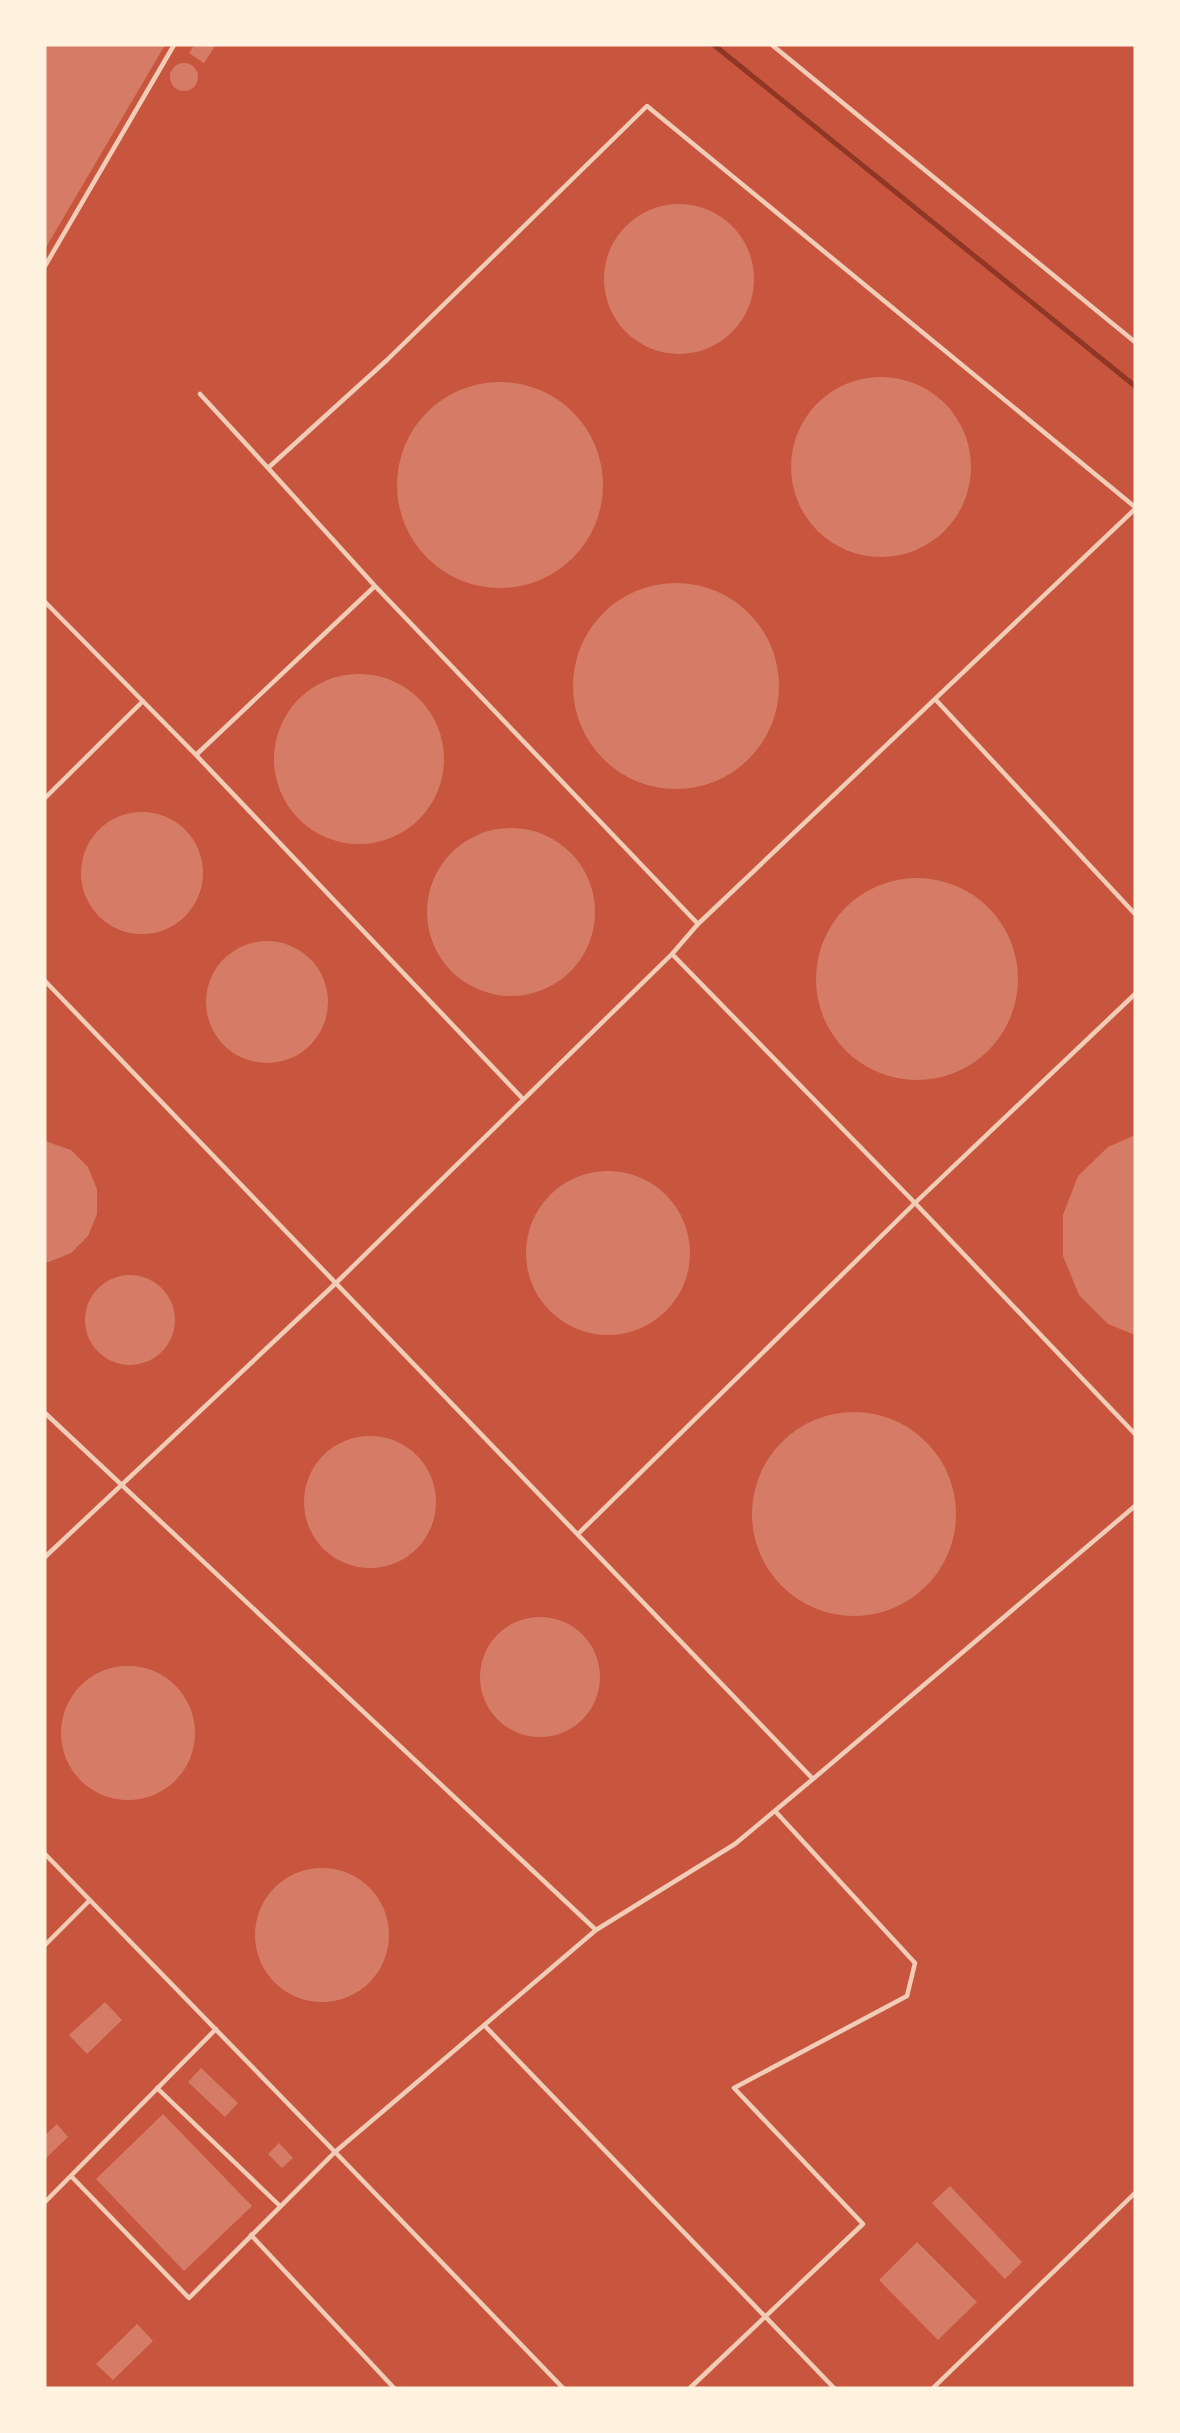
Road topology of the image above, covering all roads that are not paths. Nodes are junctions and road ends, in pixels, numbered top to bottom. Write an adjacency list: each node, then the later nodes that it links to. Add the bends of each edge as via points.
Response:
1 (174, 45): 3 (lane)
2 (772, 45): 4 (lane)
3 (45, 266)
4 (1135, 342)
5 (200, 394): 6 (lane)
6 (268, 468): 7 (lane, via 387,360 647,106); 8 (lane)
7 (1135, 508): 10 (lane)
8 (375, 586): 12 (lane); 15 (lane)
9 (45, 602): 11 (lane)
10 (935, 699): 14 (lane); 15 (lane)
11 (143, 700): 12 (lane); 13 (lane)
12 (196, 754): 19 (lane)
13 (45, 798)
14 (1135, 914)
15 (698, 924): 16 (lane)
16 (672, 954): 19 (lane); 20 (lane)
17 (45, 981): 21 (lane)
18 (1135, 994): 20 (lane)
19 (523, 1099): 21 (lane)
20 (915, 1203): 23 (lane); 26 (lane)
21 (336, 1282): 24 (lane); 26 (lane)
22 (45, 1413): 24 (lane)
23 (1135, 1434)
24 (121, 1484): 27 (lane); 32 (lane)
25 (1135, 1506): 28 (lane)
26 (578, 1534): 28 (lane)
27 (45, 1557)
28 (813, 1779): 29 (lane)
29 (775, 1811): 32 (lane, via 735,1844); 43 (lane, via 915,1963 907,1996 735,2088 863,2224)
30 (45, 1854): 31 (lane)
31 (90, 1900): 33 (lane); 35 (lane)
32 (596, 1930): 34 (lane)
33 (45, 1945)
34 (484, 2025): 37 (lane); 43 (lane)
35 (216, 2029): 36 (lane); 37 (lane)
36 (157, 2088): 38 (lane); 41 (lane)
37 (335, 2152): 41 (lane); 45 (lane)
38 (71, 2176): 40 (lane); 42 (lane, via 189,2298)
39 (1135, 2193): 48 (lane)
40 (45, 2202)
41 (280, 2206): 42 (lane)
42 (251, 2235): 44 (lane)
43 (765, 2317): 46 (lane); 47 (lane)
44 (394, 2388)
45 (563, 2388)
46 (690, 2388)
47 (834, 2388)
48 (933, 2388)

